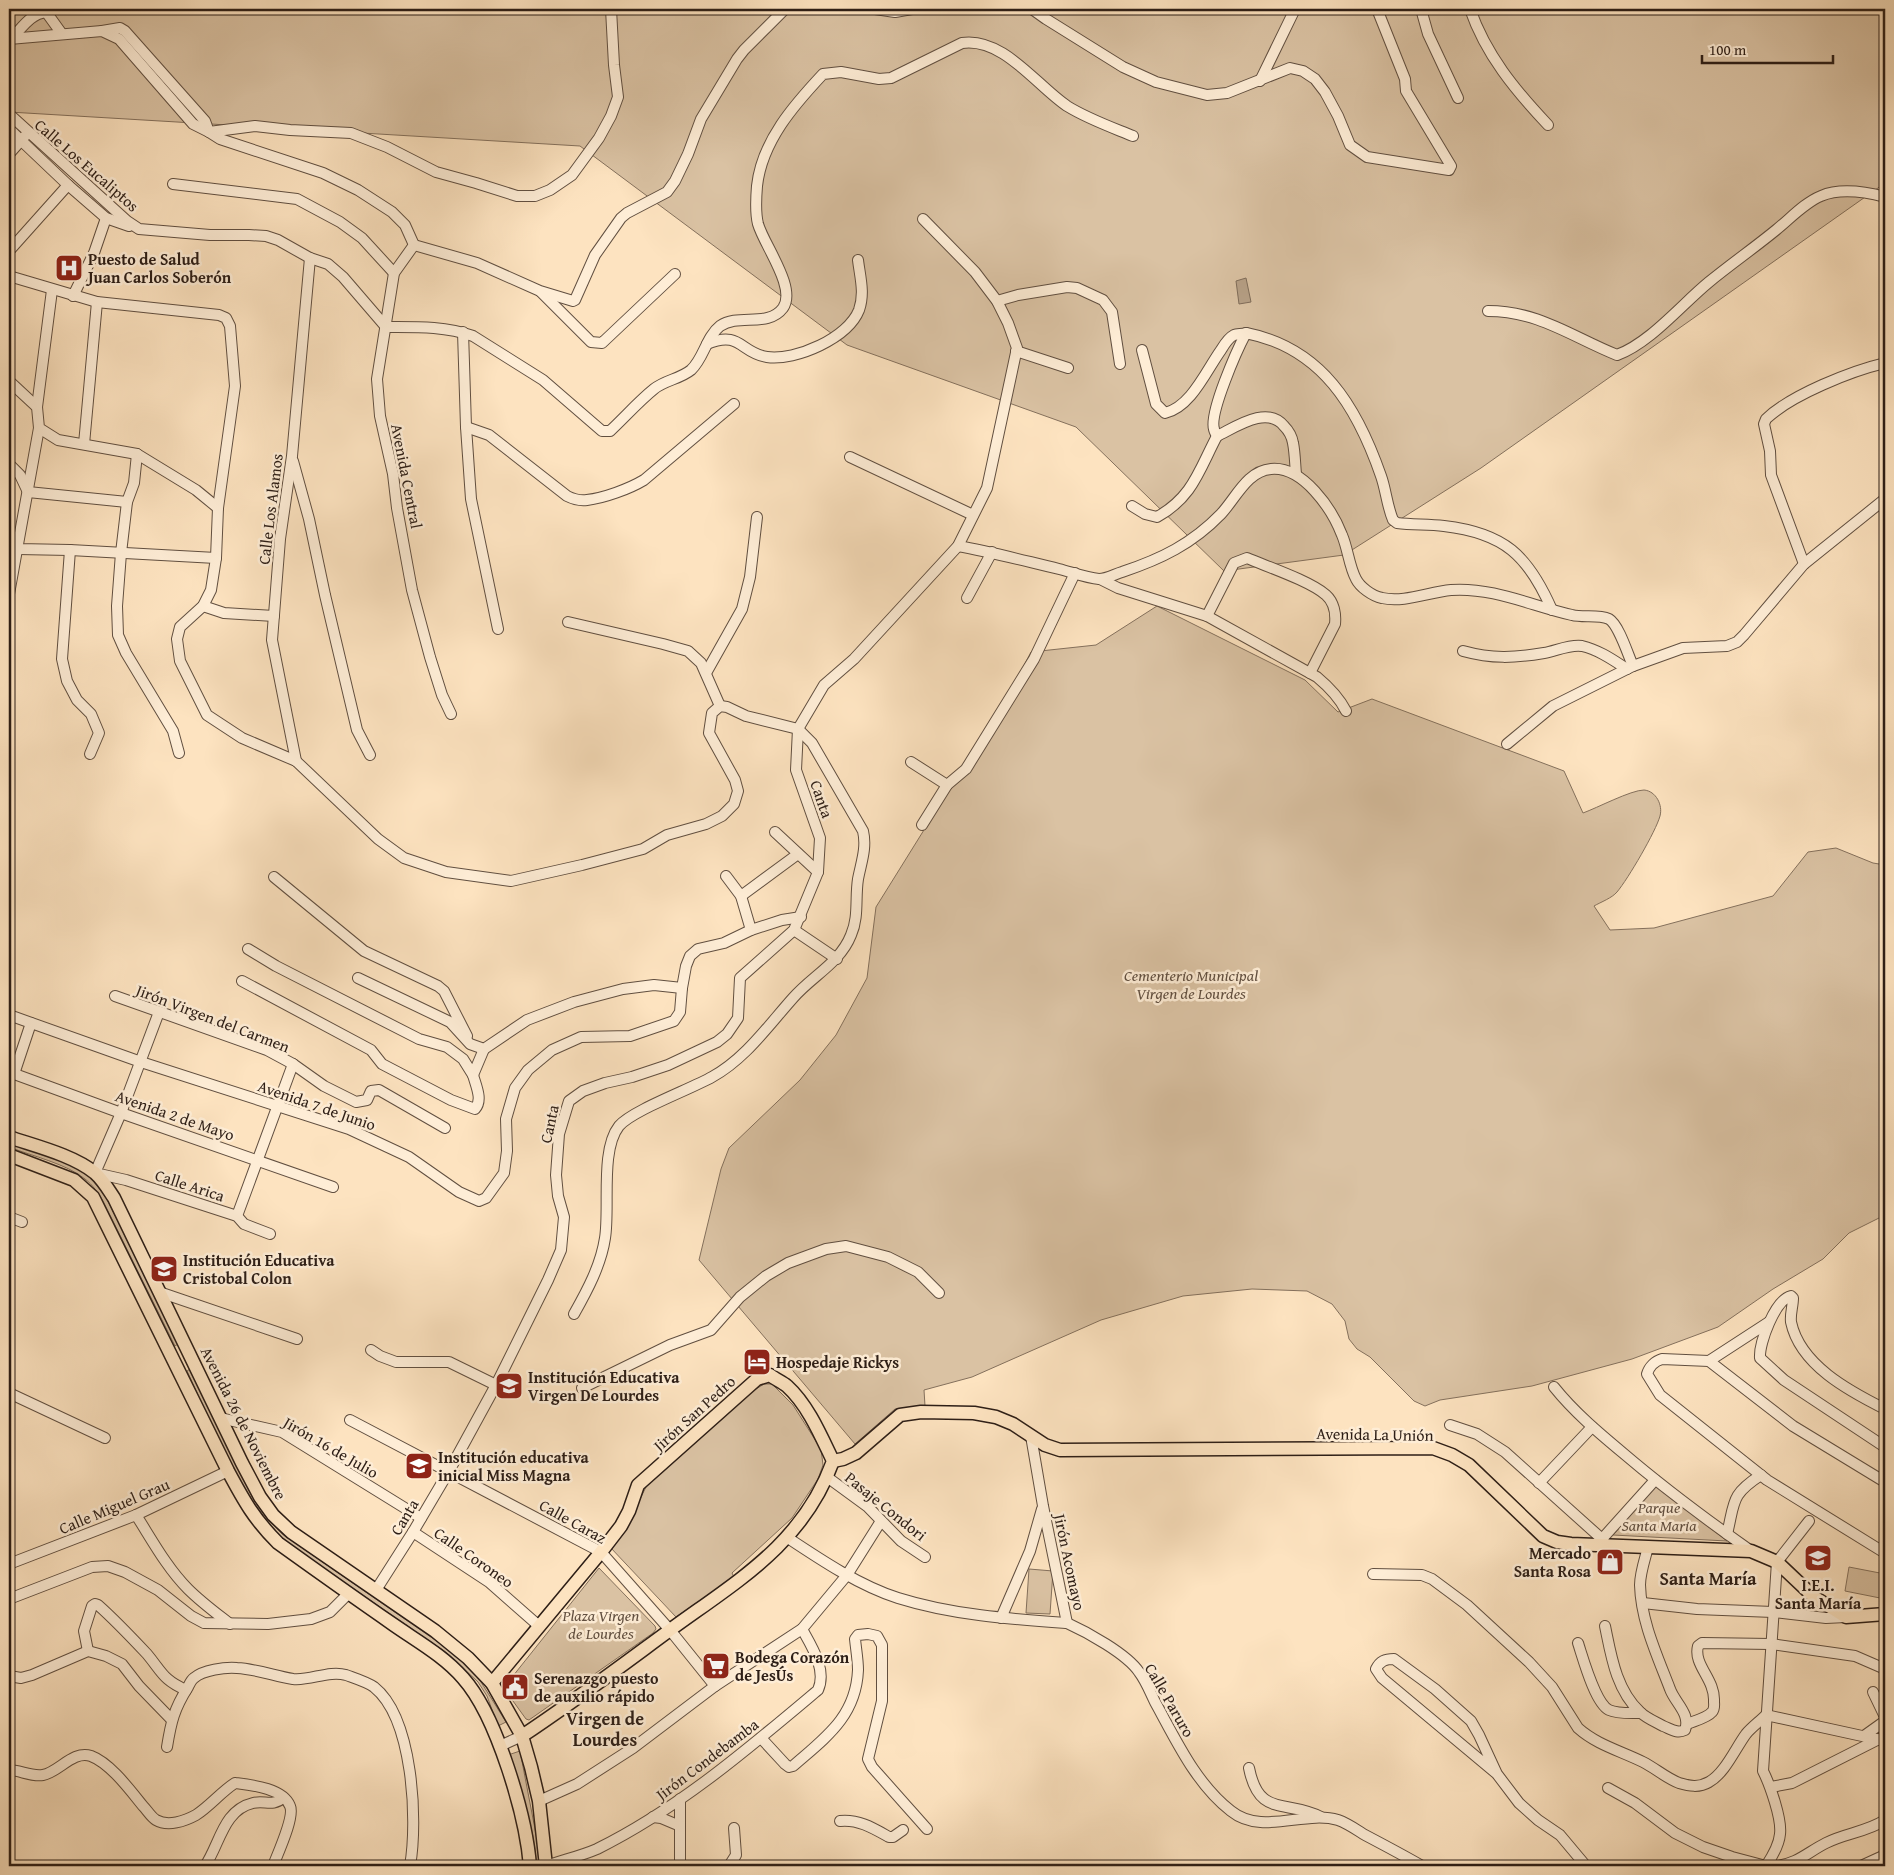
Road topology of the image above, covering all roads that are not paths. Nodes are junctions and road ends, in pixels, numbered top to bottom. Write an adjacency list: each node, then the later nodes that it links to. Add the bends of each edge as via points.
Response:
1 (611, 9): 18 (street, via 618,97 611,116 572,175 535,196 517,196 436,172 387,147 350,133 254,126)
2 (786, 9): 36 (street, via 737,59 701,119 688,154 667,192 620,218 596,255 577,298 573,301)
3 (875, 9): 4 (street, via 895,12)
4 (912, 9)
5 (1032, 9): 13 (street, via 1123,67 1156,82 1207,95 1227,93)
6 (1294, 9): 13 (street)
7 (1377, 9): 13 (street, via 1405,79 1406,91 1450,169 1367,157 1357,152 1346,140 1325,92 1303,71 1290,68)
8 (1421, 9): 14 (street, via 1428,34)
9 (1470, 9): 16 (street, via 1489,53 1521,96)
10 (46, 10): 11 (street); 12 (street, via 31,17)
11 (62, 34): 12 (street); 18 (street, via 102,31 119,39 193,124)
12 (10, 39)
13 (1260, 81)
14 (1458, 98)
15 (9, 114): 20 (street, Calle Los Eucaliptos)
16 (1548, 125)
17 (9, 128): 20 (street)
18 (209, 132): 28 (street, via 220,139 323,173 358,190 392,212 405,225)
19 (1133, 136): 44 (street, via 1087,118 1066,105 1000,51 971,41 891,78 841,72 823,74 777,130 765,156 758,184 758,223 788,298 783,308 771,318 730,321 719,327)
20 (25, 137): 21 (street); 23 (street); 27 (street, Calle Los Eucaliptos)
21 (9, 154)
22 (173, 184): 32 (street, via 297,199 362,238)
23 (68, 185): 25 (street); 29 (street)
24 (1885, 197): 40 (street, via 1871,193 1834,193 1808,203 1709,282 1668,320 1630,350 1617,355 1535,318)
25 (106, 218): 27 (street); 37 (street, via 94,253)
26 (923, 219): 38 (street, via 975,272)
27 (139, 229): 30 (street, Calle Los Eucaliptos, via 210,236 266,236)
28 (414, 245): 32 (street, Avenida Central); 36 (street, via 476,263)
29 (9, 251)
30 (310, 258): 41 (street, Calle Los Eucaliptos, via 328,264 343,277); 58 (street, Calle Los Alamos)
31 (858, 260): 44 (street, via 863,291 858,311 841,332 826,343 802,353 777,358 765,357 728,338)
32 (394, 274): 41 (street, Avenida Central)
33 (675, 274): 36 (street, via 602,343 597,344 591,342)
34 (9, 276): 35 (street)
35 (52, 290): 37 (street); 52 (street)
36 (540, 291)
37 (73, 296): 39 (street)
38 (997, 301): 46 (street); 48 (street, via 1067,287 1103,300 1112,312)
39 (97, 302): 56 (street); 66 (street, via 226,318 230,326 235,386)
40 (1488, 311)
41 (386, 327): 42 (street, via 426,327); 92 (street, Avenida Central, via 377,379 380,416 412,590 430,657)
42 (463, 332): 44 (street, via 544,380 606,432 654,389 691,369); 53 (street)
43 (1246, 333): 45 (street, via 1228,340 1192,395 1175,411 1165,413 1156,404); 55 (street, via 1236,351 1216,411 1213,424); 81 (street, via 1266,337 1310,361 1339,390 1359,423 1381,475 1393,520 1474,531 1499,541 1532,569)
44 (706, 344)
45 (1142, 350)
46 (1016, 351): 49 (street); 68 (street, via 987,488)
47 (1885, 363): 75 (street, via 1831,380 1766,419 1771,475)
48 (1120, 364)
49 (1068, 368)
50 (9, 381): 52 (street)
51 (734, 404): 53 (street, via 634,487 585,500 567,496 489,434)
52 (38, 407): 54 (street)
53 (466, 427): 85 (street, via 471,499)
54 (39, 428): 56 (street, via 58,440); 62 (street)
55 (1217, 436): 61 (street, via 1257,418 1274,418 1289,431 1293,441); 65 (street, via 1191,488 1168,511 1157,517)
56 (84, 444): 57 (street)
57 (137, 454): 64 (street, via 134,483); 66 (street, via 196,490)
58 (292, 456): 82 (street, Calle Los Alamos, via 280,539); 97 (street, via 357,730)
59 (850, 457): 68 (street)
60 (9, 464): 62 (street, via 20,475)
61 (1296, 474): 77 (street, via 1272,469 1258,472 1221,514 1189,543 1150,563); 81 (street, via 1335,517 1356,579 1366,591 1381,598 1396,599 1451,590 1486,592)
62 (28, 492): 64 (street); 69 (street)
63 (1885, 499): 75 (street)
64 (127, 502): 73 (street)
65 (1132, 506)
66 (218, 508): 74 (street)
67 (757, 516): 88 (street, via 750,577 742,609)
68 (973, 516): 70 (street)
69 (13, 546): 71 (street); 78 (street)
70 (958, 546): 72 (street); 93 (street, via 854,659 824,685)
71 (70, 550): 73 (street); 96 (street, via 62,659 67,681 77,700 95,720 98,733)
72 (992, 552): 76 (street); 79 (street)
73 (121, 553): 74 (street); 95 (street, via 118,635 173,731)
74 (216, 558): 80 (street, via 211,590)
75 (1804, 564): 87 (street, via 1737,642 1727,646 1682,648)
76 (1075, 573): 77 (street); 100 (street, via 1034,659 966,769)
77 (1100, 579): 83 (street, via 1118,588)
78 (9, 594)
79 (967, 598)
80 (203, 606): 82 (street, via 224,613); 98 (street, via 180,627 177,640 180,661 207,715 242,738)
81 (1552, 610): 87 (street, via 1574,616 1608,618 1615,624)
82 (274, 616): 98 (street, Calle Los Alamos, via 272,640)
83 (1207, 616): 89 (street); 89 (street, via 1234,563 1240,559 1247,558 1314,586 1328,596 1336,617)
84 (568, 622): 88 (street, via 688,651)
85 (498, 629)
86 (1463, 651): 87 (street, via 1496,658 1581,646)
87 (1630, 668): 94 (street, via 1554,706)
88 (706, 673): 90 (street)
89 (1310, 673): 91 (street, via 1330,687)
90 (720, 706): 93 (street); 98 (street, via 712,713 709,733 736,780 738,791 734,804 722,816 667,835 643,849 511,880 446,872 404,858 378,839)
91 (1346, 711)
92 (451, 714)
93 (798, 729): 104 (street, Canta, via 796,770 820,838); 112 (street, via 812,743 863,831 865,840 856,919 851,936)
94 (1507, 744)
95 (179, 753)
96 (90, 754)
97 (370, 755)
98 (296, 761)
99 (911, 762): 100 (street)
100 (947, 785): 101 (street)
101 (922, 825)
102 (775, 832): 103 (street)
103 (798, 854): 104 (street); 107 (street)
104 (818, 872): 108 (street, Canta)
105 (726, 876): 107 (street)
106 (274, 878): 120 (street, via 364,951 444,991)
107 (742, 896): 109 (street)
108 (800, 917): 109 (street, Avenida 7 de Junio); 110 (street, Canta)
109 (751, 930): 115 (street, Avenida 7 de Junio, via 724,943 698,949 690,956)
110 (794, 930): 112 (street); 147 (street, Canta, via 740,978 738,1018 722,1038 668,1064 632,1077 604,1082 569,1101 559,1134 556,1175 564,1217 561,1250)
111 (248, 950): 125 (street, via 419,1039 447,1047 463,1059)
112 (837, 958): 140 (street, via 793,998 733,1063 713,1077 620,1125 610,1149 605,1240 589,1287)
113 (358, 978): 120 (street, via 450,1022)
114 (242, 981): 125 (street, via 371,1050 382,1064 475,1109 479,1099)
115 (682, 988): 121 (street, via 654,985 574,1002 528,1020); 126 (street, Avenida 7 de Junio, via 680,1012 674,1021 630,1036 581,1037 552,1050 528,1070 516,1088 506,1119 504,1173 486,1198 479,1201 459,1192 409,1156 349,1129)
116 (115, 996): 117 (street, Jirón Virgen del Carmen)
117 (159, 1012): 122 (street); 123 (street, Jirón Virgen del Carmen, via 267,1050)
118 (9, 1014): 119 (street, Avenida 7 de Junio)
119 (31, 1023): 122 (street, Avenida 7 de Junio); 124 (street)
120 (470, 1044): 121 (street)
121 (484, 1049): 125 (street)
122 (141, 1062): 126 (street, Avenida 7 de Junio); 127 (street)
123 (293, 1064): 126 (street); 128 (street, Jirón Virgen del Carmen, via 324,1086 356,1102 368,1100 371,1091 379,1090)
124 (11, 1073): 127 (street, Avenida 2 de Mayo)
125 (473, 1075)
126 (277, 1106): 131 (street)
127 (121, 1113): 131 (street, Avenida 2 de Mayo); 132 (street)
128 (446, 1128)
129 (9, 1137): 132 (main road, Avenida 26 de Noviembre, via 81,1164)
130 (9, 1155): 145 (main road, Avenida 26 de Noviembre, via 74,1180 93,1197)
131 (257, 1159): 133 (street, Avenida 2 de Mayo); 134 (street)
132 (95, 1173): 134 (street, Calle Arica); 138 (main road, Avenida 26 de Noviembre, via 114,1198)
133 (333, 1187)
134 (237, 1216): 137 (street, Calle Arica, via 244,1224)
135 (9, 1217): 136 (street)
136 (22, 1222)
137 (270, 1234)
138 (159, 1292): 142 (street); 144 (main road, Avenida 26 de Noviembre)
139 (939, 1293): 149 (street, via 918,1272 888,1258 846,1246 826,1249 788,1263 766,1276 740,1297 711,1330 670,1345)
140 (574, 1314)
141 (1770, 1322): 146 (street); 151 (street, via 1784,1299 1794,1298 1791,1319 1804,1350 1821,1369 1857,1395); 158 (street, via 1760,1358 1784,1380)
142 (297, 1338)
143 (372, 1350): 147 (street, via 396,1362 449,1362)
144 (190, 1354): 145 (main road); 152 (main road, Avenida 26 de Noviembre)
145 (174, 1360): 160 (main road, Avenida 26 de Noviembre)
146 (1709, 1361): 162 (street, via 1662,1359 1656,1361 1647,1374 1660,1395); 165 (street, via 1792,1426)
147 (496, 1385): 161 (street, Canta)
148 (1554, 1387): 155 (street)
149 (582, 1388)
150 (9, 1393): 157 (street)
151 (1885, 1409)
152 (220, 1418): 169 (street, Jirón 16 de Julio, via 282,1432); 185 (main road, Avenida 26 de Noviembre, via 260,1497 273,1515 291,1532)
153 (350, 1420): 161 (street, Calle Caraz)
154 (1450, 1426): 166 (street, via 1477,1434 1505,1452)
155 (1592, 1427): 164 (street); 166 (street)
156 (1031, 1436): 159 (main road, Avenida La Unión, via 996,1417 974,1413 921,1412 900,1415 856,1453); 167 (street, Jirón Acomayo); 175 (main road, Avenida La Unión, via 1060,1450 1433,1448 1469,1465 1543,1536 1571,1544)
157 (105, 1438)
158 (1885, 1447)
159 (833, 1461): 163 (main road); 178 (main road, Jirón San Pedro, via 802,1405 786,1386 770,1375 757,1379 638,1485 621,1526)
160 (228, 1471): 168 (street, Calle Miguel Grau); 186 (main road, Avenida 26 de Noviembre, via 259,1524 278,1543)
161 (449, 1471): 169 (street, Canta); 178 (street, Calle Caraz)
162 (1761, 1475): 173 (street, via 1738,1493); 179 (street)
163 (827, 1477): 170 (street, Pasaje Condori, via 868,1507); 174 (main road, via 818,1496)
164 (1654, 1480): 173 (street); 175 (street)
165 (1885, 1482)
166 (1540, 1483): 175 (street)
167 (1043, 1506): 192 (street, Jirón Acomayo, via 1030,1551); 193 (street, Jirón Acomayo)
168 (136, 1515): 182 (street, Calle Miguel Grau); 194 (street, via 159,1552 187,1587)
169 (421, 1518): 172 (street, Canta)
170 (881, 1521): 180 (street, Pasaje Condori); 184 (street)
171 (1809, 1521): 181 (street)
172 (413, 1532): 185 (street, Canta); 195 (street, Calle Coroneo, via 489,1582)
173 (1727, 1534): 177 (street)
174 (788, 1538): 184 (street, Calle Paruro); 198 (main road, via 748,1575)
175 (1604, 1542): 176 (main road, Avenida La Unión)
176 (1648, 1547): 177 (main road, Avenida La Unión); 188 (street, via 1640,1583)
177 (1751, 1551): 181 (main road, Avenida La Unión)
178 (601, 1552): 195 (main road, Jirón San Pedro); 198 (street, Calle Caraz)
179 (1885, 1553)
180 (925, 1557)
181 (1777, 1562): 189 (street); 191 (main road, Avenida La Unión, via 1814,1597)
182 (9, 1564)
183 (1373, 1574): 209 (street, via 1422,1575 1432,1579 1467,1605 1529,1662 1552,1687 1584,1733 1678,1782 1693,1786 1711,1781 1747,1734)
184 (848, 1575): 192 (street, Calle Paruro, via 896,1598); 197 (street)
185 (376, 1590): 204 (main road, Avenida 26 de Noviembre, via 455,1647)
186 (348, 1593): 194 (street, via 330,1612 311,1619); 218 (main road, Avenida 26 de Noviembre, via 455,1669 478,1698)
187 (9, 1599): 194 (street, via 92,1567 108,1566 158,1590 204,1623)
188 (1643, 1603): 189 (street); 213 (street, via 1657,1656)
189 (1773, 1612): 191 (street); 200 (street)
190 (1885, 1614): 191 (main road)
191 (1846, 1617)
192 (1001, 1618): 193 (street, Calle Paruro)
193 (1067, 1623): 229 (street, Calle Paruro, via 1127,1659 1139,1672 1181,1750 1210,1791 1231,1812 1255,1821 1283,1822)
194 (230, 1624)
195 (539, 1626): 204 (main road, Jirón San Pedro)
196 (1605, 1626): 208 (street, via 1618,1678 1632,1704)
197 (802, 1629): 205 (street); 216 (street, Jirón Condebamba, via 821,1671 822,1683 818,1690)
198 (670, 1630): 205 (street, Calle Caraz); 214 (main road)
199 (1578, 1643): 208 (street, via 1604,1706 1610,1711)
200 (1771, 1644): 202 (street, via 1855,1656); 209 (street); 213 (street, via 1700,1644 1698,1661 1712,1683 1714,1708 1710,1714)
201 (88, 1651): 203 (street, via 32,1675 21,1678); 206 (street, via 84,1631 95,1604 148,1655 160,1674); 211 (street, via 122,1664)
202 (1885, 1669)
203 (9, 1676)
204 (492, 1683): 214 (main road, Avenida 26 de Noviembre)
205 (715, 1686): 227 (street, via 633,1748 577,1784)
206 (186, 1690): 211 (street); 239 (street, via 193,1678 209,1671 237,1668 296,1679 344,1674 373,1686 393,1710 411,1776 414,1816)
207 (1873, 1692): 210 (street)
208 (1641, 1713): 213 (street, via 1680,1732)
209 (1766, 1716): 215 (street); 223 (street, via 1763,1771)
210 (1885, 1717)
211 (171, 1719): 219 (street)
212 (1885, 1721): 215 (street)
213 (1687, 1724)
214 (522, 1736): 218 (street); 227 (main road, Avenida 26 de Noviembre)
215 (1864, 1736): 217 (street)
216 (761, 1738): 226 (street, Jirón Condebamba); 234 (street, via 788,1767 832,1732 845,1716 855,1694 858,1669 855,1639 858,1635 877,1636 882,1645 882,1701 868,1759)
217 (1882, 1740): 223 (street, via 1792,1783)
218 (500, 1746): 240 (main road, Avenida 26 de Noviembre, via 525,1831)
219 (167, 1748)
220 (1249, 1768): 229 (street, via 1252,1784 1259,1796 1270,1804 1299,1808)
221 (9, 1770): 225 (street, via 43,1775 78,1755 92,1756 115,1773 155,1820 166,1823 182,1822 197,1814 235,1783 256,1785)
222 (1497, 1774): 222 (street, via 1479,1735 1464,1715 1394,1659 1378,1664 1376,1668 1382,1678); 245 (street, via 1519,1803 1560,1835)
223 (1771, 1787): 246 (street, via 1780,1834)
224 (1608, 1788): 246 (street, via 1635,1803 1675,1833 1703,1847)
225 (283, 1798): 237 (street, via 274,1804 255,1802 234,1813); 238 (street, via 291,1807 291,1816)
226 (680, 1799): 228 (street, Jirón Condebamba); 232 (street)
227 (539, 1801): 241 (main road, Avenida 26 de Noviembre)
228 (653, 1817): 232 (street); 241 (street, Jirón Condebamba, via 596,1849)
229 (1322, 1817): 244 (street, Calle Paruro, via 1340,1821)
230 (1885, 1820): 247 (street, via 1827,1842 1789,1865)
231 (840, 1821): 235 (street, via 851,1820 889,1837)
232 (680, 1826): 242 (street)
233 (734, 1828): 243 (street, via 736,1855)
234 (927, 1829)
235 (903, 1830)
236 (1885, 1855): 248 (street)
237 (205, 1866)
238 (273, 1866)
239 (410, 1866)
240 (530, 1866)
241 (546, 1866)
242 (680, 1866)
243 (729, 1866)
244 (1422, 1866)
245 (1586, 1866)
246 (1766, 1866)
247 (1776, 1866)
248 (1861, 1866)

